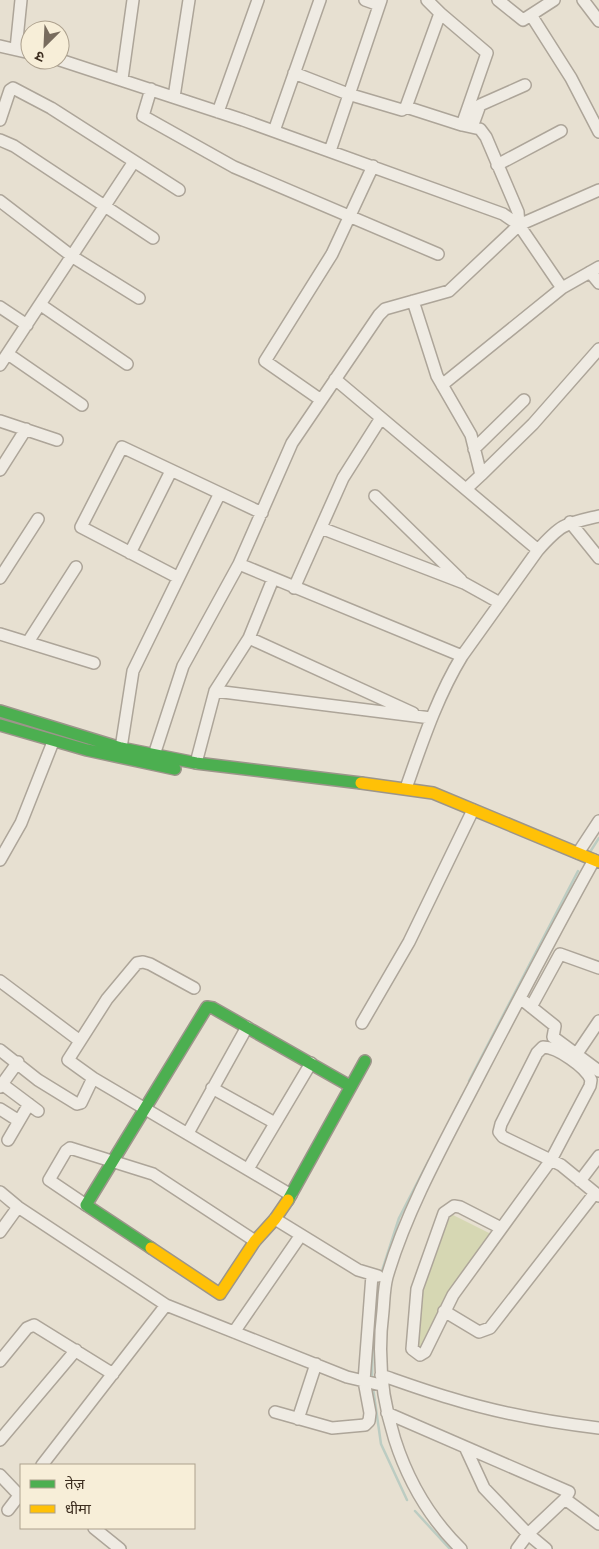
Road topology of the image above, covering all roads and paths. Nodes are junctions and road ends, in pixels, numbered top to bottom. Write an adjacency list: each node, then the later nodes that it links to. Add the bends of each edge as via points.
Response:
1 (21, 0): 16 (street)
2 (133, 0): 20 (street)
3 (189, 0): 24 (street)
4 (258, 0): 26 (street)
5 (320, 0): 19 (street)
6 (365, 0): 11 (street)
7 (428, 0): 12 (street)
8 (498, 0): 13 (street, via 523,20)
9 (554, 0): 13 (street)
10 (583, 0): 14 (street)
11 (380, 2): 23 (street)
12 (440, 13): 25 (street); 28 (street, via 487,53)
13 (531, 15): 31 (street, via 571,78)
14 (599, 20)
15 (0, 46): 16 (street)
16 (16, 50): 17 (street)
17 (20, 51)
18 (70, 63): 20 (street)
19 (294, 73): 23 (street); 29 (street)
20 (122, 79): 22 (street)
21 (525, 86): 28 (street, via 480,105)
22 (151, 89): 24 (street); 41 (street, via 143,116 234,168)
23 (348, 94): 25 (street, via 399,111); 33 (street)
24 (174, 97): 26 (street)
25 (406, 107): 28 (street)
26 (218, 112): 29 (street)
27 (0, 120): 34 (street, via 10,90 14,88 51,108)
28 (467, 126): 35 (street, via 480,129)
29 (274, 131): 33 (street)
30 (562, 131): 35 (street)
31 (599, 132)
32 (0, 140): 40 (street)
33 (330, 151): 36 (street)
34 (133, 163): 37 (street); 40 (street)
35 (497, 165): 42 (street, via 518,212)
36 (372, 166): 41 (street); 42 (street, via 482,204)
37 (178, 190)
38 (599, 190): 42 (street)
39 (0, 201): 45 (street)
40 (105, 207): 43 (street); 45 (street)
41 (351, 217): 44 (street); 60 (street, via 332,254 265,361)
42 (520, 225): 48 (street); 50 (street, via 449,291)
43 (153, 238)
44 (438, 254)
45 (73, 257): 49 (street); 51 (street)
46 (595, 270): 47 (street); 48 (street)
47 (599, 283)
48 (562, 288): 59 (street)
49 (139, 298)
50 (413, 301): 58 (street, via 385,309 378,315); 59 (street)
51 (41, 305): 53 (street); 56 (street)
52 (0, 307): 53 (street)
53 (27, 325): 55 (street)
54 (599, 349): 70 (street)
55 (8, 354): 57 (street); 62 (street)
56 (127, 364)
57 (0, 365)
58 (336, 379): 60 (street); 63 (street)
59 (442, 385): 67 (street, via 471,435)
60 (321, 400): 74 (street, via 292,443)
61 (524, 400): 67 (street)
62 (82, 405)
63 (382, 418): 71 (street); 78 (street, via 343,478)
64 (0, 421): 65 (street)
65 (26, 429): 66 (street); 68 (street)
66 (57, 440)
67 (474, 449): 70 (street)
68 (0, 470)
69 (171, 471): 72 (street); 80 (street); 80 (street, via 122,447 81,527)
70 (481, 475): 71 (street)
71 (466, 490): 79 (street)
72 (219, 495): 74 (street); 84 (street)
73 (375, 496): 87 (street)
74 (262, 513): 82 (street)
75 (599, 516): 77 (street)
76 (38, 519): 85 (street)
77 (570, 522): 79 (street, via 561,526); 81 (street)
78 (321, 528): 87 (street); 88 (street)
79 (538, 550): 89 (street)
80 (130, 553): 84 (street)
81 (599, 558)
82 (239, 564): 86 (street); 101 (street, via 183,666)
83 (76, 567): 92 (street)
84 (177, 577): 100 (street, via 133,671)
85 (0, 578)
86 (273, 579): 88 (street); 91 (street)
87 (464, 584): 89 (street)
88 (294, 588): 93 (street)
89 (500, 603): 93 (street)
90 (0, 634): 92 (street)
91 (249, 638): 95 (street); 97 (street)
92 (28, 642): 94 (street)
93 (462, 656): 97 (street)
94 (94, 663)
95 (214, 691): 97 (street); 102 (street)
96 (0, 710): 100 (main road)
97 (427, 718): 103 (street)
98 (0, 725): 99 (main road)
99 (53, 742): 104 (main road, via 119,759 194,772 431,803); 108 (street, via 22,823)
100 (121, 748): 101 (main road)
101 (154, 755): 102 (main road)
102 (196, 763): 103 (main road)
103 (406, 788): 104 (main road, via 433,793)
104 (456, 803): 105 (main road)
105 (473, 810): 107 (main road); 116 (street, via 409,942)
106 (599, 821): 107 (street)
107 (578, 853): 109 (main road)
108 (0, 860)
109 (597, 861): 113 (street)
110 (599, 968): 114 (street, via 560,954)
111 (0, 981): 118 (street)
112 (194, 988): 118 (street, via 150,964 137,963 106,999)
113 (520, 998): 114 (street); 151 (street, via 404,1226)
114 (531, 1007): 120 (street, via 554,1026 553,1037)
115 (599, 1021): 120 (street)
116 (362, 1022)
117 (247, 1027): 123 (main road); 128 (street); 129 (main road, via 207,1007)
118 (80, 1042): 125 (street, via 68,1060)
119 (0, 1050): 122 (street)
120 (576, 1054): 124 (street)
121 (365, 1061): 127 (main road)
122 (18, 1062): 125 (street, via 38,1080 77,1104 81,1103); 126 (street)
123 (311, 1063): 127 (main road); 132 (street)
124 (599, 1071)
125 (93, 1078): 129 (street)
126 (1, 1085): 131 (street, via 34,1108)
127 (350, 1086): 141 (main road)
128 (212, 1088): 132 (street); 133 (street)
129 (145, 1108): 133 (street); 137 (main road)
130 (0, 1109): 131 (street)
131 (19, 1121): 134 (street)
132 (275, 1123): 138 (street)
133 (188, 1133): 138 (street)
134 (8, 1140)
135 (599, 1156): 139 (street)
136 (551, 1160): 136 (street, via 503,1137 500,1132 505,1116 543,1046 558,1051 586,1072 591,1080); 139 (street); 146 (street)
137 (111, 1162): 143 (main road); 143 (street, via 70,1148 50,1177 50,1183); 149 (street, via 153,1174)
138 (248, 1169): 141 (street)
139 (580, 1181): 142 (street)
140 (0, 1192): 144 (street)
141 (291, 1195): 145 (main road)
142 (597, 1195): 153 (street, via 490,1328 479,1332)
143 (86, 1205): 149 (main road, via 220,1294)
144 (18, 1207): 147 (street); 152 (street)
145 (275, 1219): 148 (street); 149 (main road)
146 (501, 1228): 153 (street); 153 (street, via 460,1207 454,1206 444,1213 417,1290 412,1349 415,1354 425,1352)
147 (0, 1232)
148 (301, 1235): 150 (street, via 358,1270); 154 (street)
149 (255, 1241)
150 (372, 1275): 151 (street); 160 (street)
151 (387, 1279): 159 (street, via 380,1330)
152 (166, 1305): 154 (street); 158 (street)
153 (444, 1311)
154 (234, 1332): 157 (street)
155 (76, 1350): 156 (street, via 34,1326 26,1328); 158 (street); 165 (street)
156 (0, 1361)
157 (316, 1364): 160 (street); 163 (street)
158 (113, 1374): 167 (street)
159 (381, 1380): 160 (street); 162 (street); 164 (street, via 548,1422)
160 (364, 1382): 163 (street, via 371,1418 365,1425 332,1428)
161 (275, 1412): 163 (street)
162 (388, 1413): 166 (street); 176 (street, via 394,1438 420,1497)
163 (298, 1419)
164 (599, 1428)
165 (0, 1440)
166 (466, 1449): 170 (street, via 568,1492); 174 (street, via 484,1488)
167 (43, 1464)
168 (0, 1475): 169 (street)
169 (20, 1494): 171 (street)
170 (565, 1499): 172 (street); 174 (street)
171 (8, 1510)
172 (599, 1524)
173 (95, 1529): 175 (street)
174 (528, 1534): 177 (street); 178 (street)
175 (120, 1549)
176 (461, 1549)
177 (516, 1549)
178 (546, 1549)

